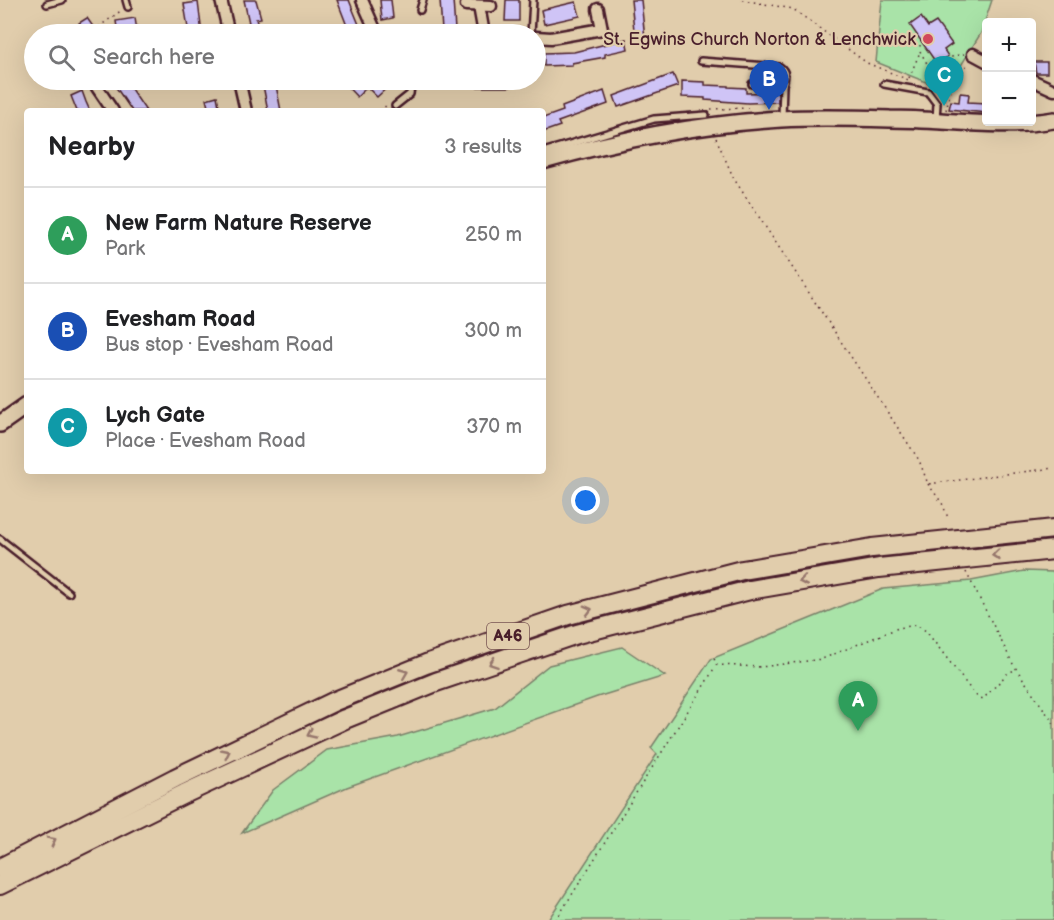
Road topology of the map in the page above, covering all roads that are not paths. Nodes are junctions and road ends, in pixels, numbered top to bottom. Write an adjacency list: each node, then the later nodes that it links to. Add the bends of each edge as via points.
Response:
1 (62, 0): 8 (lane)
2 (126, 0): 11 (lane)
3 (221, 0): 14 (street)
4 (362, 0): 15 (street)
5 (423, 0): 13 (lane)
6 (533, 0): 17 (lane)
7 (464, 3): 9 (street)
8 (47, 4)
9 (479, 6): 10 (street); 16 (street)
10 (492, 6)
11 (128, 7)
12 (598, 9): 18 (street, via 602,29)
13 (420, 10)
14 (227, 24)
15 (373, 24)
16 (482, 24)
17 (532, 24)
18 (546, 38)
19 (973, 54): 20 (street)
20 (982, 58)
21 (701, 60): 25 (lane, via 780,67 786,76)
22 (1036, 82): 29 (street)
23 (752, 84): 25 (lane)
24 (884, 84): 37 (lane, via 928,92 937,104)
25 (783, 85): 35 (lane)
26 (99, 90): 31 (street)
27 (241, 90): 32 (street)
28 (411, 90): 30 (lane)
29 (1054, 90)
30 (395, 106)
31 (111, 108)
32 (245, 108)
33 (708, 116): 34 (lane); 35 (main road); 38 (main road)
34 (654, 119): 38 (lane); 39 (lane)
35 (782, 119): 37 (main road)
36 (1054, 120): 37 (main road, via 1032,124)
37 (941, 121)
38 (657, 134): 40 (main road)
39 (546, 151)
40 (546, 160)
41 (24, 407): 42 (main road)
42 (0, 424)
43 (1054, 529): 47 (highway, A46, one-way to 43, via 335,700 568,615 754,568 872,548)
44 (0, 539): 46 (lane)
45 (1054, 550): 48 (highway, A46, one-way to 48, via 879,568 750,590 577,634 436,682 345,719)
46 (69, 593)
47 (0, 868)
48 (0, 885)

